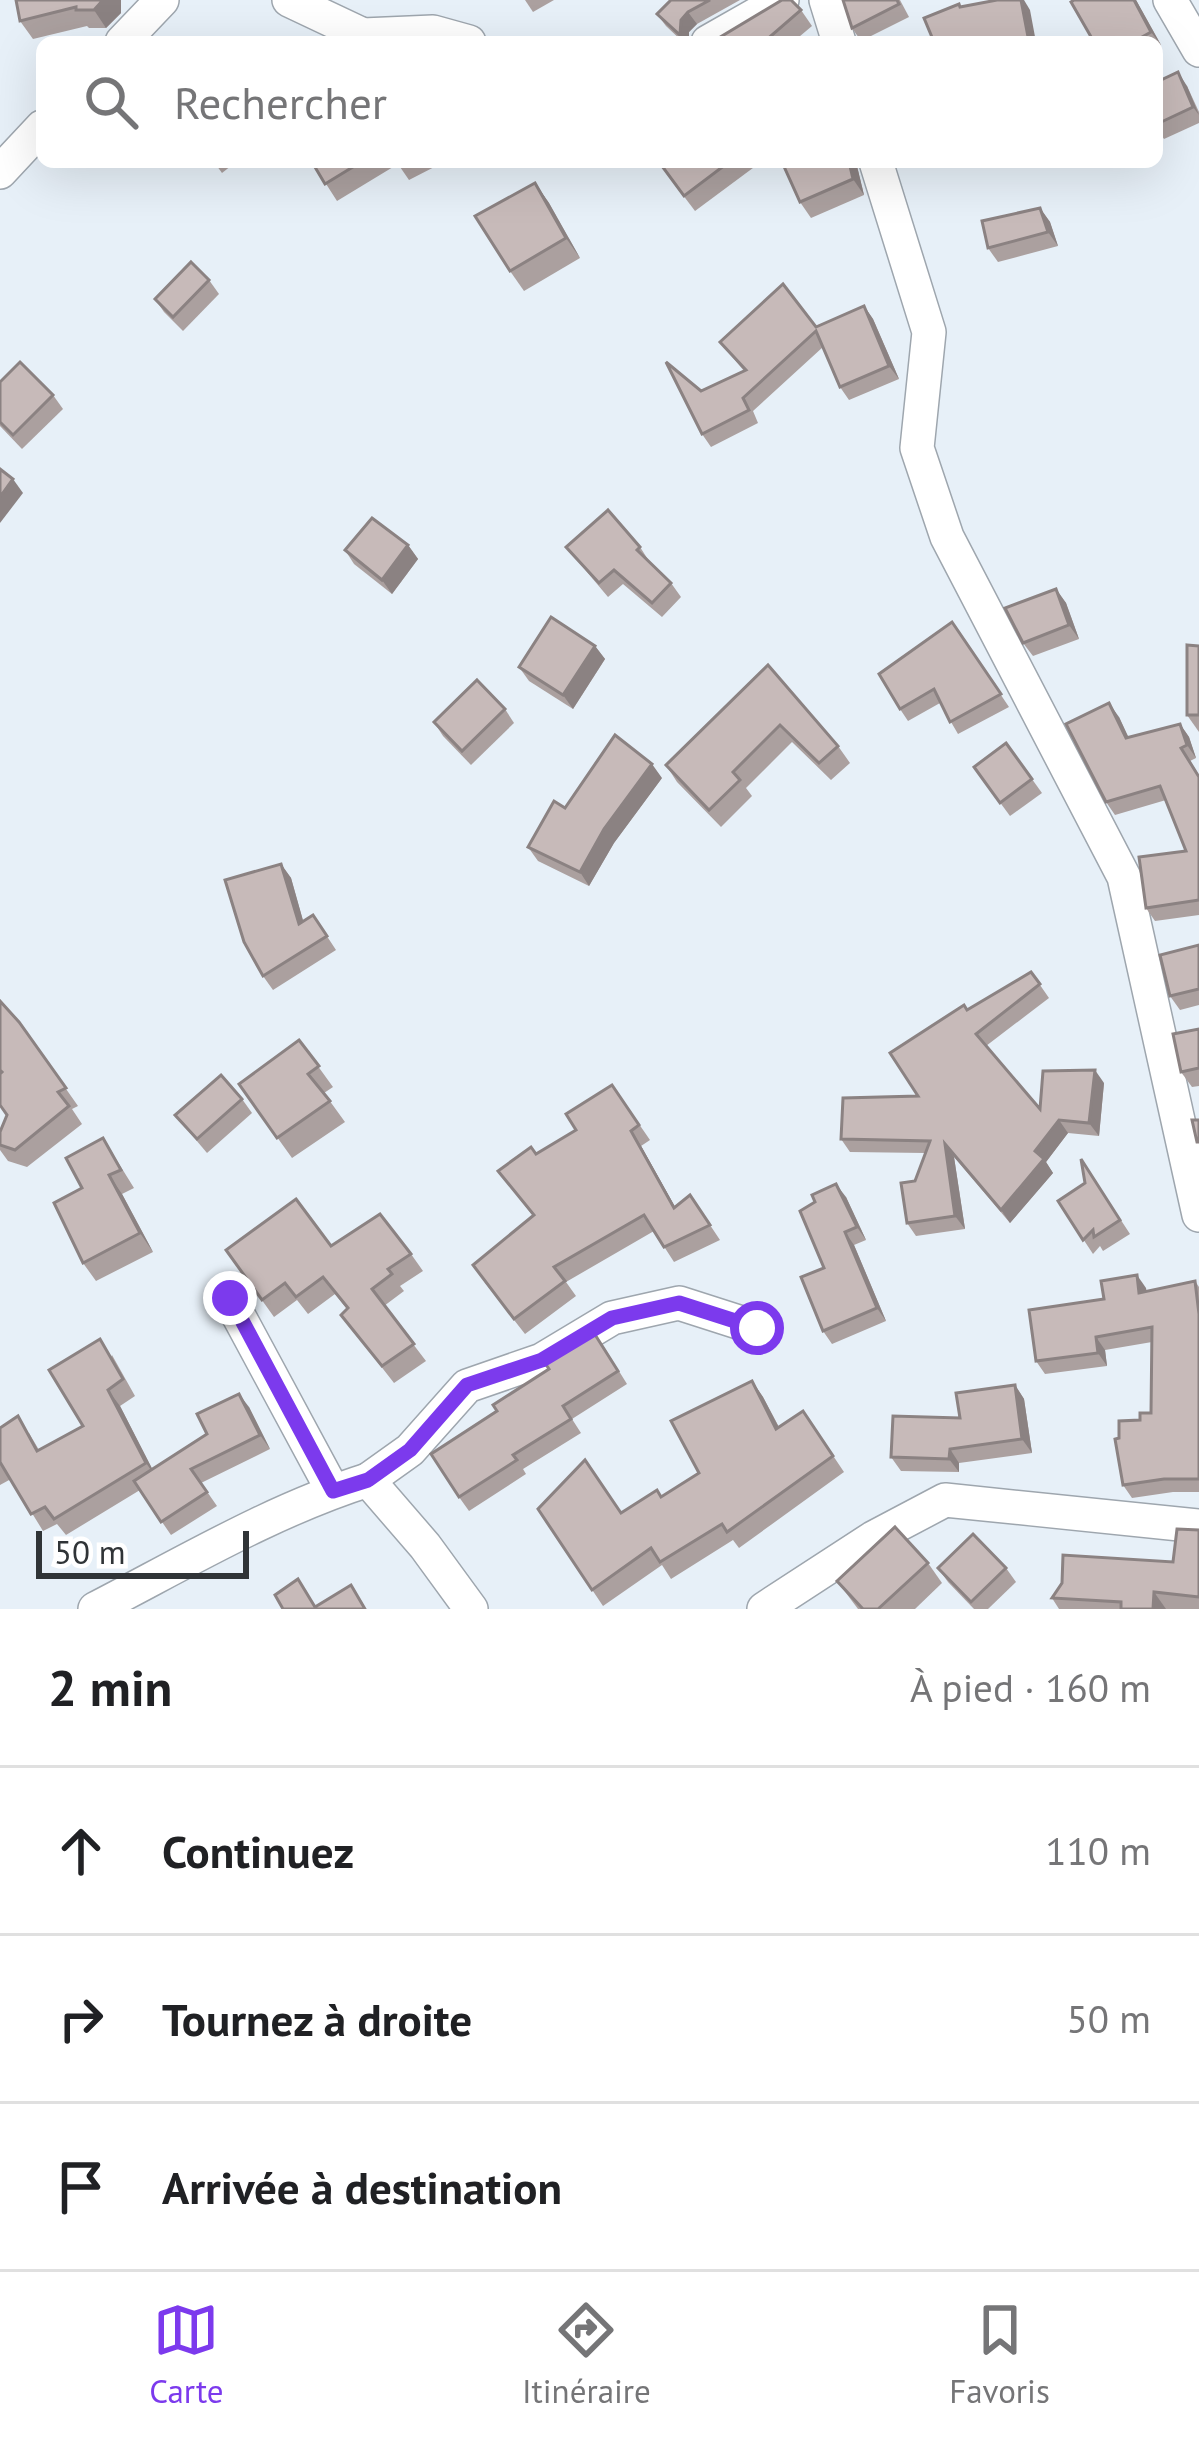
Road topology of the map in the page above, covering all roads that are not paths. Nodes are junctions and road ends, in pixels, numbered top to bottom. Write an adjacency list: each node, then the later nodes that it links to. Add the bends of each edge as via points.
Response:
1 (162, 0): 6 (street)
2 (289, 0): 7 (street, via 363,34)
3 (782, 0): 8 (street)
4 (826, 0): 9 (street)
5 (1170, 0): 10 (street)
6 (128, 36)
7 (447, 36)
8 (719, 36)
9 (837, 36)
10 (1199, 50)
11 (36, 133): 13 (street)
12 (878, 168): 14 (street, via 929,332 916,448 947,537 1124,877)
13 (0, 172)
14 (1199, 1214)
15 (230, 1298): 18 (street)
16 (757, 1328): 17 (street, via 679,1303 612,1318 542,1360 467,1385 410,1450)
17 (368, 1480): 18 (street); 21 (street)
18 (333, 1491): 20 (street)
19 (1199, 1526): 22 (street, via 945,1500)
20 (95, 1609)
21 (471, 1609)
22 (764, 1609)

